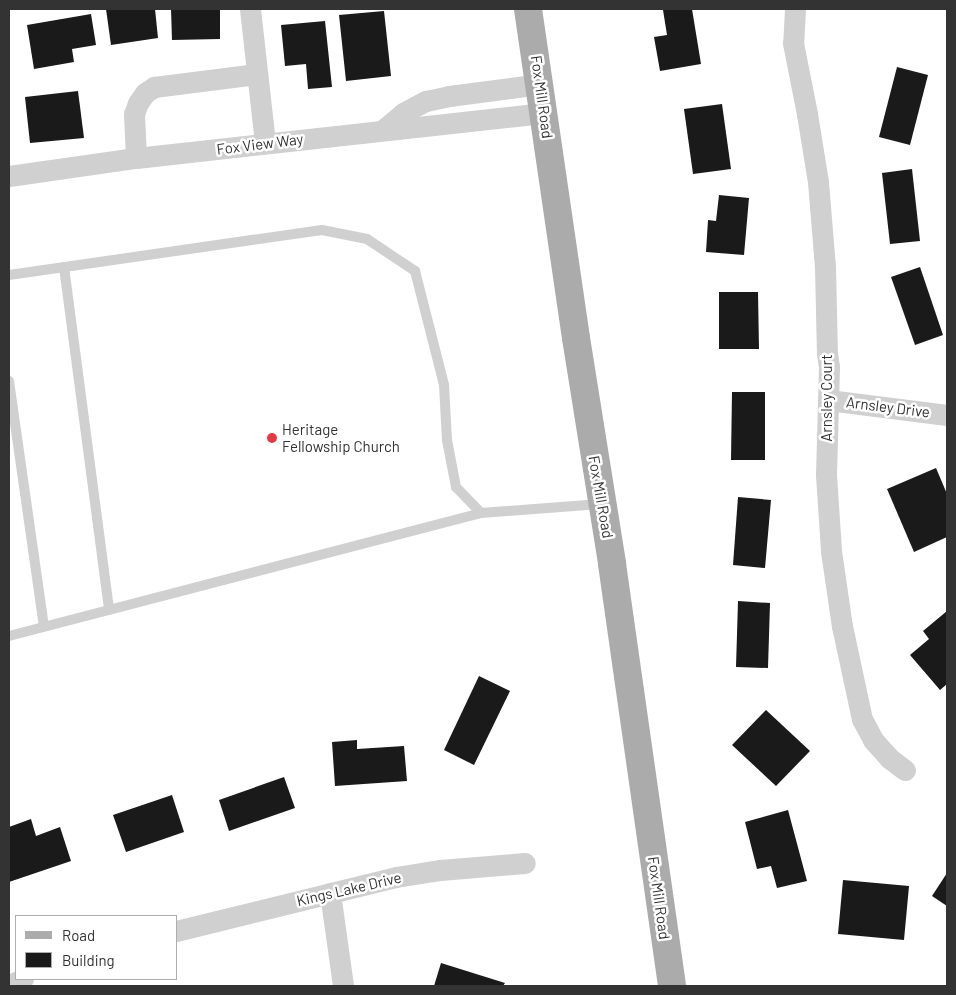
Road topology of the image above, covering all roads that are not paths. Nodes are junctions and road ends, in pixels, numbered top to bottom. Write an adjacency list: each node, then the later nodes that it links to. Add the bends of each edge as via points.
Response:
1 (250, 9): 4 (street)
2 (528, 9): 5 (main road, Fox Mill Road)
3 (795, 9): 14 (street, Arnsley Court, via 792,43 808,114 819,192 830,367)
4 (257, 74): 8 (street); 9 (street, via 154,87 145,93 134,114)
5 (540, 84): 6 (main road, Fox Mill Road); 7 (street, via 426,101 403,112)
6 (544, 114): 7 (street, Fox View Way); 16 (main road, Fox Mill Road)
7 (383, 130): 8 (street, Fox View Way)
8 (265, 143): 9 (street, Fox View Way)
9 (136, 158): 10 (street, Fox View Way)
10 (9, 176)
11 (64, 267): 12 (lane); 17 (lane, via 322,230 367,239 415,271 444,385 447,440 456,487); 18 (lane)
12 (9, 275)
13 (9, 381): 19 (lane)
14 (828, 400): 15 (street, Arnsley Drive); 21 (street, Arnsley Court, via 827,494 831,551 844,636 862,719 873,740)
15 (947, 415)
16 (602, 504): 17 (lane); 28 (main road, Fox Mill Road)
17 (481, 513): 18 (lane)
18 (108, 610): 19 (lane)
19 (44, 627): 20 (lane)
20 (9, 636)
21 (905, 770)
22 (525, 863): 23 (street, Kings Lake Drive, via 414,874)
23 (330, 893): 24 (street, Kings Lake Drive); 27 (street)
24 (178, 931)
25 (21, 980): 26 (street)
26 (9, 985)
27 (343, 986)
28 (672, 986)

